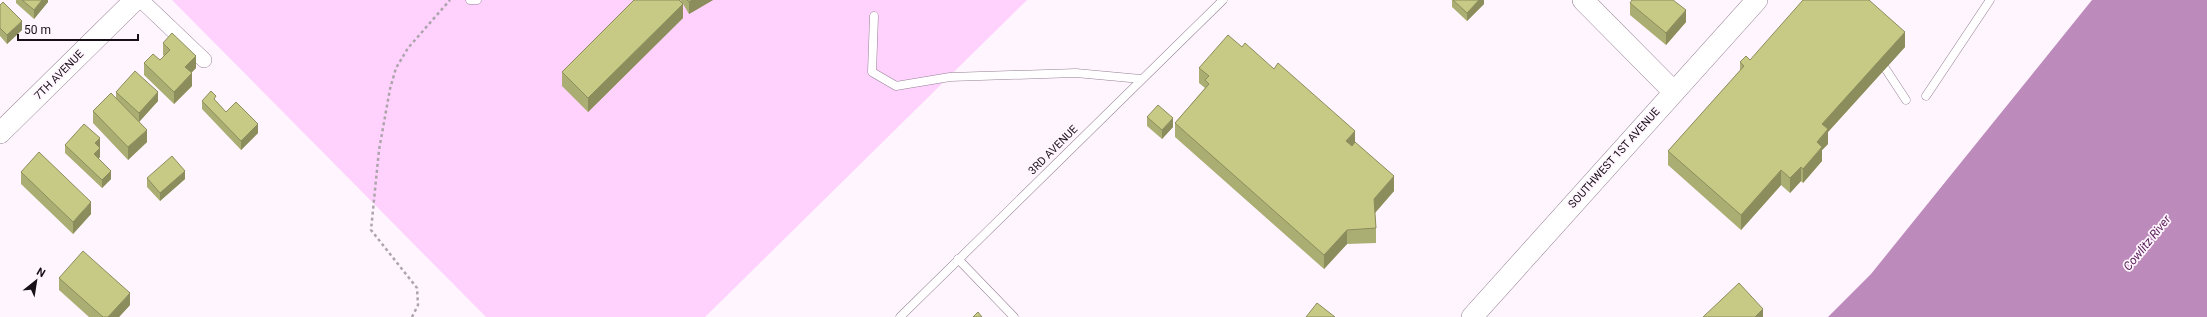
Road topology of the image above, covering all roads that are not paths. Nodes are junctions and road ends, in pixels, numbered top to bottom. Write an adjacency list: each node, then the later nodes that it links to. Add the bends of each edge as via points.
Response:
1 (134, 0): 16 (main road, 7TH AVENUE)
2 (141, 0): 10 (street)
3 (470, 0): 4 (lane)
4 (477, 0)
5 (1223, 0): 12 (lane, 3RD AVENUE)
6 (1583, 0): 13 (main road)
7 (1757, 0): 13 (main road, SOUTHWEST 1ST AVENUE)
8 (1990, 0): 14 (lane)
9 (874, 16): 12 (lane, via 872,72 896,86 950,77 1068,73)
10 (204, 60)
11 (1885, 68): 15 (lane)
12 (1141, 79): 17 (lane, 3RD AVENUE)
13 (1674, 92): 20 (main road, SOUTHWEST 1ST AVENUE)
14 (1926, 96)
15 (1906, 100)
16 (0, 133)
17 (958, 259): 18 (lane, 3RD AVENUE); 19 (lane)
18 (900, 317)
19 (1014, 317)
20 (1472, 317)

